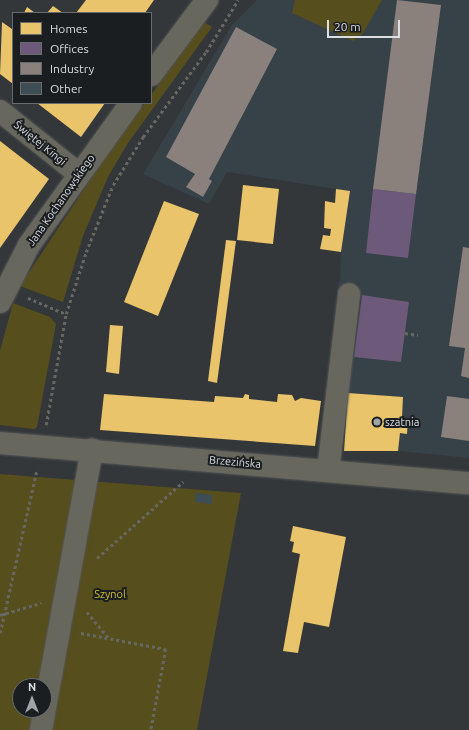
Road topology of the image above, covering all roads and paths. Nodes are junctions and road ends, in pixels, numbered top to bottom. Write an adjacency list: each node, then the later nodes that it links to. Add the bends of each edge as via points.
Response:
1 (207, 0): 3 (street)
2 (238, 0): 9 (path, via 206,52 143,137 113,185 86,252)
3 (152, 74)
4 (130, 104): 6 (street, Jana Kochanowskiego)
5 (0, 111): 6 (street, Świętej Kingi)
6 (79, 174): 8 (street, Jana Kochanowskiego, via 29,244)
7 (349, 294): 15 (street)
8 (2, 295): 9 (path)
9 (66, 314): 13 (path)
10 (405, 333): 11 (path)
11 (418, 334)
12 (0, 443): 13 (street, Brzezińska)
13 (42, 447): 14 (street, Brzezińska); 18 (path)
14 (92, 450): 15 (street, Brzezińska); 17 (street)
15 (328, 471): 16 (street, Brzezińska)
16 (469, 482)
17 (68, 589): 20 (path); 21 (street)
18 (0, 633)
19 (78, 633): 20 (path)
20 (110, 639): 22 (path, via 166,649)
21 (41, 730)
22 (151, 730)

